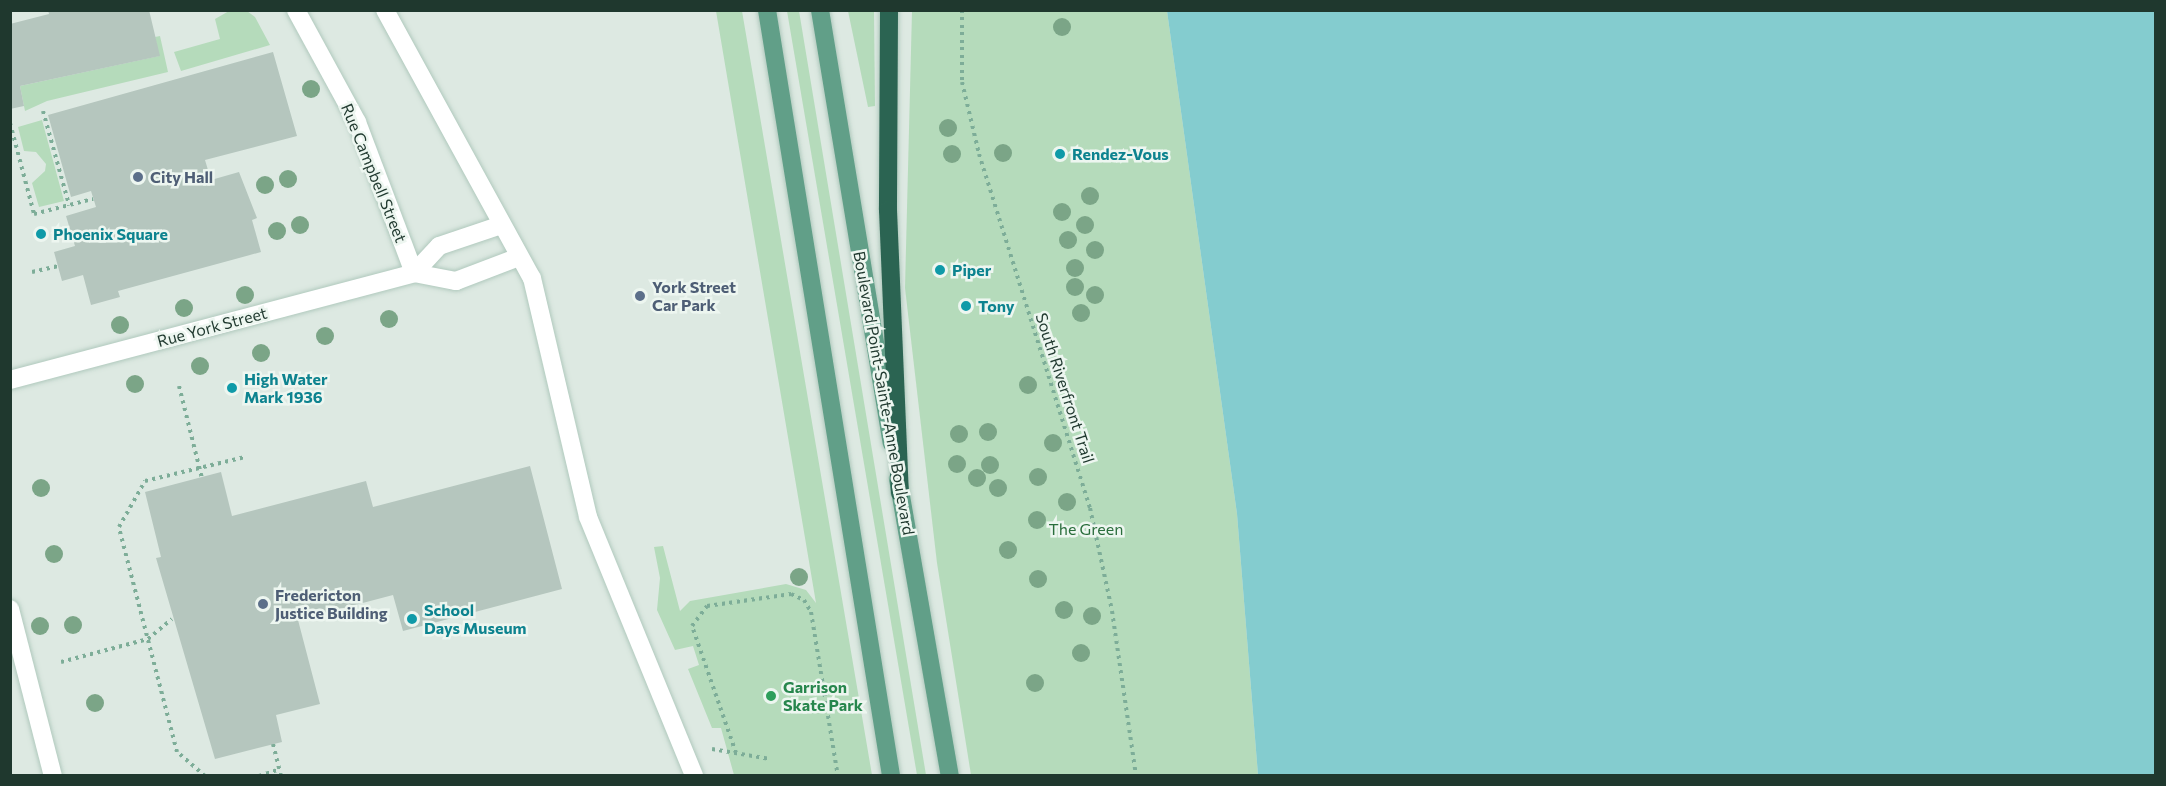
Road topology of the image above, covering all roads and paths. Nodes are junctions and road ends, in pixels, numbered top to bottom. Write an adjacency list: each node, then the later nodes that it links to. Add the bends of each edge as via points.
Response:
1 (296, 10): 15 (street, Rue Campbell Street, via 357,122)
2 (385, 10): 11 (street)
3 (767, 10): 37 (main road)
4 (820, 10): 21 (main road, Boulevard Point-Sainte-Anne Boulevard)
5 (889, 10): 21 (highway, via 888,210)
6 (962, 10): 39 (path, South Riverfront Trail, via 962,82 976,144 1090,508 1112,611)
7 (43, 111): 10 (path)
8 (10, 123): 10 (path, via 34,214)
9 (93, 199): 10 (path)
10 (69, 206)
11 (501, 225): 12 (street); 15 (street, via 439,246)
12 (519, 257): 15 (street, via 456,281); 35 (street, via 531,278 588,517)
13 (58, 266): 14 (path)
14 (32, 272)
15 (414, 273): 16 (street, Rue York Street)
16 (10, 380)
17 (178, 386): 19 (path)
18 (245, 457): 19 (path)
19 (200, 468): 20 (path); 24 (path, via 145,481 119,527)
20 (202, 477)
21 (900, 493): 38 (main road, Boulevard Point-Sainte-Anne Boulevard)
22 (10, 609): 31 (street)
23 (172, 619): 24 (path)
24 (148, 639): 25 (path); 32 (path, via 177,752)
25 (61, 662)
26 (273, 744): 30 (path)
27 (708, 748): 28 (path)
28 (736, 753): 29 (path); 36 (path, via 692,626 696,615 707,606 791,594 804,600 810,612)
29 (770, 759)
30 (280, 769): 33 (path); 34 (path)
31 (53, 776)
32 (205, 776)
33 (260, 776)
34 (282, 776)
35 (694, 776)
36 (838, 776)
37 (891, 776)
38 (950, 776)
39 (1136, 776)

